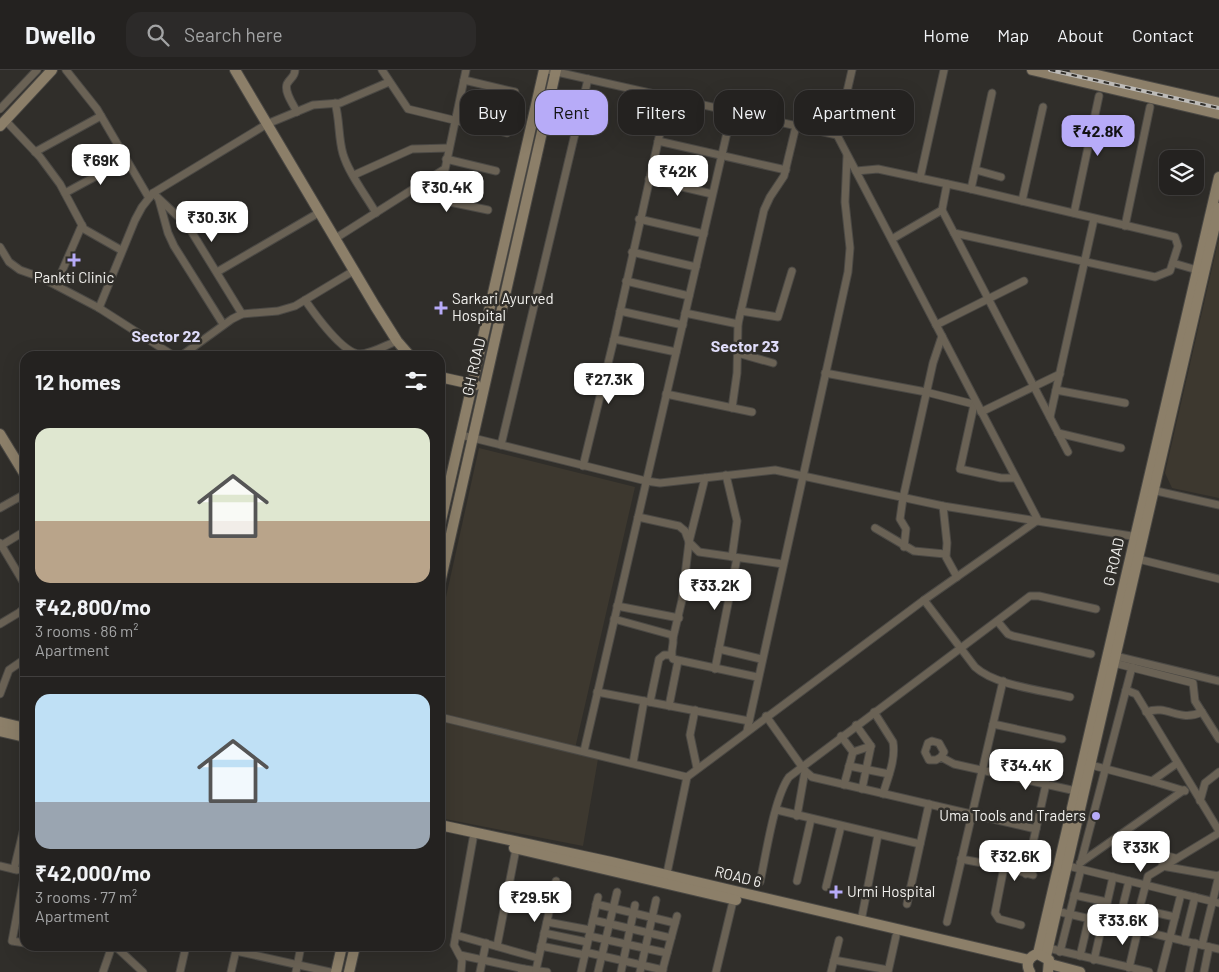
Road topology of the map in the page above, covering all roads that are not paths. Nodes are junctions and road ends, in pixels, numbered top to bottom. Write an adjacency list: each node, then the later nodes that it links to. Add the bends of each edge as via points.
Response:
1 (38, 70): 26 (street)
2 (52, 70): 32 (street)
3 (66, 70): 29 (street)
4 (235, 70): 33 (street)
5 (296, 70): 27 (street, via 286,91)
6 (382, 70): 16 (street)
7 (466, 70): 15 (street)
8 (544, 70): 117 (street, GH ROAD)
9 (852, 70): 19 (street)
10 (944, 70): 53 (street)
11 (1032, 70): 28 (street)
12 (1075, 70): 23 (street)
13 (553, 71): 14 (street); 119 (street, GH ROAD)
14 (588, 79): 18 (street); 133 (street)
15 (464, 80): 17 (street); 30 (street)
16 (389, 82): 22 (street); 30 (street, via 408,109)
17 (506, 90)
18 (637, 90)
19 (847, 90)
20 (992, 93): 47 (street)
21 (1099, 96): 69 (street)
22 (335, 103): 27 (street, via 313,105); 50 (street, via 344,157)
23 (1219, 103)
24 (1043, 107): 63 (street)
25 (1150, 107): 73 (street)
26 (0, 109)
27 (297, 112): 33 (street)
28 (1219, 114)
29 (101, 116): 40 (street); 44 (street)
30 (454, 121): 31 (street); 39 (street)
31 (460, 122)
32 (3, 123): 40 (street)
33 (267, 124): 60 (street); 66 (street)
34 (659, 135): 38 (street)
35 (727, 135): 42 (street)
36 (794, 135): 46 (street)
37 (837, 135): 41 (street)
38 (658, 141): 42 (street); 54 (street)
39 (449, 148): 43 (street); 50 (street, via 412,149)
40 (36, 152): 58 (street)
41 (847, 153): 48 (street); 114 (street, via 850,257)
42 (722, 156): 46 (street); 59 (street)
43 (446, 159): 45 (street); 49 (street)
44 (126, 160): 58 (street); 60 (street)
45 (444, 170): 56 (street); 61 (street)
46 (786, 170): 96 (street, via 766,204)
47 (976, 170): 51 (street); 57 (street)
48 (856, 171): 53 (street, via 878,169); 77 (street)
49 (496, 172)
50 (354, 175): 68 (street)
51 (1001, 177)
52 (1219, 177): 85 (street, G ROAD)
53 (920, 178): 55 (street)
54 (649, 179): 59 (street); 71 (street)
55 (947, 184): 57 (street); 65 (street)
56 (419, 185): 61 (street); 68 (street)
57 (971, 189): 63 (street)
58 (65, 193): 72 (street)
59 (712, 194): 75 (street)
60 (151, 195): 62 (street); 79 (street, via 142,206)
61 (438, 198): 64 (street)
62 (159, 200): 87 (street, via 188,226); 99 (street, via 174,246)
63 (1022, 201): 69 (street)
64 (488, 210)
65 (942, 210): 74 (street); 77 (street)
66 (320, 212): 76 (street); 87 (street)
67 (1219, 212): 143 (street, G ROAD)
68 (376, 213): 76 (street)
69 (1074, 213): 70 (street)
70 (1094, 218): 73 (street); 81 (street)
71 (639, 219): 75 (street); 80 (street)
72 (82, 225): 79 (street, via 87,232); 90 (street)
73 (1125, 226): 82 (street, via 1174,237 1178,246)
74 (954, 232): 81 (street); 92 (street)
75 (704, 234): 83 (street)
76 (336, 238): 84 (street)
77 (892, 239): 102 (street)
78 (0, 247): 90 (street, via 9,262)
79 (121, 250): 94 (street)
80 (632, 252): 83 (street); 88 (street)
81 (1085, 261): 82 (street, via 1155,277 1166,274); 115 (street)
82 (1173, 264): 85 (street)
83 (696, 267): 91 (street)
84 (354, 270): 93 (street); 105 (street)
85 (1197, 270): 143 (street, G ROAD)
86 (792, 271): 96 (street, via 778,317)
87 (217, 272): 98 (street)
88 (626, 281): 91 (street); 95 (street)
89 (1024, 282): 92 (street)
90 (56, 285): 94 (street)
91 (689, 296): 97 (street)
92 (989, 299): 102 (street); 118 (street)
93 (305, 300): 98 (street, via 278,311); 108 (street, via 325,328)
94 (99, 308): 106 (street)
95 (620, 311): 101 (street); 104 (street)
96 (741, 311): 100 (street)
97 (685, 313): 100 (street); 101 (street)
98 (242, 314): 99 (street)
99 (223, 324): 107 (street)
100 (738, 324): 112 (street)
101 (683, 325): 111 (street)
102 (936, 325): 103 (street)
103 (942, 336): 121 (street); 124 (street)
104 (614, 339): 111 (street); 136 (street)
105 (397, 341): 109 (street); 110 (street)
106 (166, 351)
107 (188, 351)
108 (351, 351)
109 (369, 351)
110 (406, 351)
111 (676, 352): 122 (street)
112 (737, 353): 113 (street); 125 (street, via 738,373)
113 (773, 363)
114 (825, 373): 121 (street); 139 (street)
115 (1060, 374): 118 (street); 120 (street)
116 (445, 378): 117 (street)
117 (471, 383): 119 (street); 131 (street, GH ROAD)
118 (1034, 385): 127 (street); 128 (street)
119 (485, 389): 132 (street, GH ROAD)
120 (1056, 390): 123 (street); 128 (street)
121 (926, 392): 124 (street); 145 (street)
122 (666, 394): 125 (street); 142 (street)
123 (1125, 403)
124 (976, 405): 127 (street); 141 (street, via 960,469)
125 (732, 408): 126 (street)
126 (752, 412)
127 (982, 412): 141 (street)
128 (1050, 417): 129 (street)
129 (1058, 433): 134 (street); 135 (street)
130 (0, 434): 137 (street)
131 (461, 435): 132 (street); 146 (street, GH ROAD)
132 (473, 438): 133 (street); 161 (street, GH ROAD)
133 (501, 445): 136 (street)
134 (1121, 448)
135 (1068, 452)
136 (583, 466): 142 (street)
137 (20, 467)
138 (726, 475): 139 (street, via 775,470); 140 (street); 159 (street, via 737,521)
139 (802, 475): 145 (street); 162 (street)
140 (705, 478): 142 (street, via 660,483); 155 (street)
141 (1015, 478): 151 (street)
142 (646, 481): 150 (street)
143 (1150, 490): 147 (street); 154 (street, G ROAD)
144 (20, 497): 149 (street)
145 (903, 498): 148 (street); 157 (street, via 900,519 906,529)
146 (445, 504)
147 (1219, 505)
148 (943, 506): 151 (street, via 1014,519); 158 (street)
149 (0, 508)
150 (638, 517): 155 (street, via 678,526); 167 (street)
151 (1038, 520): 154 (street); 164 (street)
152 (875, 528): 157 (street)
153 (20, 534): 156 (street)
154 (1139, 538): 160 (street, G ROAD)
155 (689, 542): 159 (street, via 699,552); 170 (street)
156 (1, 544): 163 (street)
157 (904, 546): 158 (street, via 921,552)
158 (945, 554): 164 (street)
159 (734, 558): 162 (street); 175 (street)
160 (1134, 558): 165 (street); 180 (street, G ROAD); 216 (street, G ROAD)
161 (445, 561)
162 (783, 564): 179 (street)
163 (20, 576)
164 (957, 577): 166 (street)
165 (1219, 579)
166 (924, 600): 176 (street); 198 (street)
167 (617, 606): 170 (street); 171 (street)
168 (1096, 609): 172 (street, via 1035,595)
169 (20, 612): 173 (street)
170 (679, 618): 174 (street)
171 (614, 619): 174 (street, via 668,632); 189 (street)
172 (998, 622): 176 (street); 177 (street, via 1013,636)
173 (0, 624)
174 (673, 638): 178 (street)
175 (719, 649): 179 (street); 184 (street)
176 (961, 650): 186 (street, via 983,674); 195 (street)
177 (1091, 654)
178 (671, 655): 181 (street); 192 (street, via 659,659)
179 (761, 659): 185 (street)
180 (1114, 660): 183 (street); 187 (street); 216 (street, G ROAD)
181 (678, 661): 184 (street); 193 (street)
182 (20, 662): 190 (street, via 9,670)
183 (1132, 668): 188 (street); 197 (street, via 1191,682)
184 (715, 669): 185 (street)
185 (757, 678): 200 (street)
186 (1003, 681): 191 (street); 202 (street)
187 (1219, 681)
188 (1126, 690): 196 (street, via 1134,692); 223 (street)
189 (597, 692): 192 (street); 212 (street)
190 (0, 694)
191 (1070, 697)
192 (647, 701): 193 (street); 215 (street)
193 (669, 706): 194 (street)
194 (695, 710): 200 (street); 219 (street, via 690,735)
195 (874, 712): 203 (street); 225 (street, via 893,742 894,755)
196 (1146, 712): 197 (street, via 1161,709 1186,717); 217 (street)
197 (1202, 712): 210 (street)
198 (766, 716): 205 (street); 220 (street)
199 (445, 718): 212 (street)
200 (749, 721): 205 (street)
201 (0, 722): 204 (street)
202 (993, 724): 209 (street); 222 (street)
203 (856, 725): 207 (street); 211 (street)
204 (20, 727)
205 (747, 730): 219 (street)
206 (0, 731): 208 (street)
207 (841, 736): 213 (street); 220 (street)
208 (20, 737)
209 (1062, 739)
210 (1219, 739)
211 (871, 746): 213 (street); 221 (street)
212 (584, 751): 215 (street)
213 (853, 752): 218 (street)
214 (942, 758): 222 (street, via 954,764)
215 (633, 763): 226 (street)
216 (1087, 764): 223 (street); 232 (street, G ROAD); 255 (street, G ROAD)
217 (1176, 764): 227 (street); 234 (street)
218 (850, 766): 221 (street); 229 (street)
219 (697, 768): 226 (street)
220 (804, 769): 229 (street, via 820,780); 237 (street, via 785,782); 239 (street)
221 (867, 769): 225 (street); 230 (street)
222 (982, 769): 228 (street); 238 (street)
223 (1106, 769): 227 (street); 255 (street)
224 (1219, 772): 235 (street, via 1204,783)
225 (889, 774): 233 (street)
226 (687, 776): 262 (street)
227 (1152, 781): 231 (street)
228 (1046, 784): 232 (street); 243 (street)
229 (844, 785): 230 (street)
230 (862, 789): 233 (street)
231 (1184, 790): 234 (street); 248 (street)
232 (1076, 791): 255 (street, G ROAD)
233 (883, 794): 236 (street)
234 (1195, 794): 235 (street)
235 (1200, 801): 245 (street)
236 (929, 804): 238 (street); 250 (street)
237 (777, 810): 239 (street); 266 (street)
238 (971, 814): 243 (street); 253 (street)
239 (797, 816): 240 (street)
240 (811, 819): 241 (street); 264 (street)
241 (841, 826): 246 (street); 268 (street)
242 (445, 827): 262 (street, ROAD 6)
243 (1036, 828): 257 (street, via 1029,874)
244 (445, 832): 247 (street, ROAD 6)
245 (1219, 832): 252 (street)
246 (878, 835): 250 (street); 288 (street)
247 (474, 839): 251 (street, ROAD 6); 300 (street)
248 (1112, 840): 252 (street); 255 (street)
249 (20, 844): 258 (street)
250 (920, 844): 278 (street)
251 (516, 849): 262 (street, ROAD 6); 313 (street)
252 (1176, 858): 256 (street)
253 (961, 859): 257 (street); 290 (street)
254 (0, 866): 258 (street)
255 (1072, 866): 261 (street); 271 (street); 282 (street, G ROAD); 338 (street, G ROAD)
256 (1162, 866): 260 (street); 267 (street, via 1148,876)
257 (1004, 868): 293 (street, via 995,913 999,919)
258 (14, 869): 259 (street)
259 (20, 871)
260 (1219, 875): 277 (street)
261 (1113, 877): 265 (street); 276 (street)
262 (666, 879): 272 (street, ROAD 6)
263 (556, 881): 289 (street)
264 (797, 881)
265 (1129, 881): 267 (street); 294 (street)
266 (760, 882)
267 (1145, 885): 270 (street); 281 (street)
268 (826, 887)
269 (618, 892): 279 (street)
270 (1181, 894): 273 (street); 284 (street)
271 (1074, 895): 276 (street); 283 (street)
272 (734, 896): 288 (street, ROAD 6); 302 (street, ROAD 6); 359 (street)
273 (1194, 897): 277 (street); 308 (street)
274 (20, 899): 309 (street, via 12,941)
275 (656, 900): 285 (street)
276 (1107, 902): 291 (street)
277 (1216, 902): 312 (street)
278 (907, 904)
279 (614, 908): 280 (street); 287 (street, via 597,900); 292 (street)
280 (635, 909): 285 (street); 296 (street)
281 (1139, 909): 284 (street); 297 (street)
282 (1056, 911): 283 (street); 338 (street, G ROAD)
283 (1070, 914): 286 (street); 327 (street)
284 (1175, 917): 304 (street)
285 (652, 918): 298 (street); 305 (street, via 676,920)
286 (1089, 918): 291 (street); 332 (street)
287 (592, 920): 292 (street); 301 (street)
288 (861, 921): 338 (street, ROAD 6)
289 (547, 922): 295 (street); 299 (street)
290 (946, 922)
291 (1102, 922): 294 (street); 336 (street)
292 (610, 923): 296 (street); 306 (street)
293 (1021, 925)
294 (1118, 925): 297 (street)
295 (566, 926): 301 (street); 303 (street)
296 (631, 927): 298 (street); 311 (street)
297 (1136, 929): 304 (street); 339 (street)
298 (649, 932): 305 (street); 316 (street)
299 (544, 933): 303 (street); 314 (street)
300 (456, 935): 310 (street); 330 (street, via 454,945)
301 (589, 936): 303 (street); 306 (street); 328 (street)
302 (896, 936): 338 (street, ROAD 6); 345 (street)
303 (564, 937): 318 (street)
304 (1170, 937): 308 (street); 363 (street)
305 (671, 938): 329 (street)
306 (607, 940): 311 (street); 331 (street)
307 (839, 940): 335 (street)
308 (1184, 940): 312 (street)
309 (20, 942)
310 (486, 944): 313 (street); 334 (street)
311 (627, 944): 316 (street); 337 (street)
312 (1198, 944): 315 (street); 364 (street)
313 (497, 946): 333 (street)
314 (541, 946): 318 (street); 333 (street)
315 (1209, 947): 317 (street); 365 (street)
316 (645, 948): 329 (street); 341 (street)
317 (1219, 949)
318 (560, 950): 328 (street)
319 (112, 951): 346 (street)
320 (120, 951): 347 (street)
321 (185, 951): 348 (street)
322 (236, 951): 349 (street)
323 (242, 951): 340 (street)
324 (300, 951): 340 (street)
325 (341, 951): 351 (street)
326 (354, 951): 352 (street)
327 (1060, 952): 332 (street); 338 (street)
328 (585, 953): 331 (street); 356 (street)
329 (667, 953): 344 (street)
330 (460, 955): 334 (street); 353 (street)
331 (603, 956): 337 (street); 357 (street)
332 (1080, 956): 336 (street)
333 (538, 958): 343 (street)
334 (482, 960): 342 (street); 354 (street)
335 (834, 960): 345 (street); 360 (street)
336 (1094, 960): 339 (street)
337 (624, 961): 341 (street); 358 (street)
338 (1040, 961): 361 (street, ROAD 6)
339 (1129, 968): 362 (street)
340 (296, 969): 350 (street)
341 (641, 969): 344 (street)
342 (521, 970): 343 (street)
343 (536, 970): 355 (street)
344 (663, 971)
345 (888, 971)
346 (103, 972)
347 (143, 972)
348 (180, 972)
349 (231, 972)
350 (330, 972)
351 (336, 972)
352 (349, 972)
353 (461, 972)
354 (480, 972)
355 (547, 972)
356 (581, 972)
357 (598, 972)
358 (621, 972)
359 (716, 972)
360 (832, 972)
361 (1080, 972)
362 (1149, 972)
363 (1161, 972)
364 (1189, 972)
365 (1204, 972)

